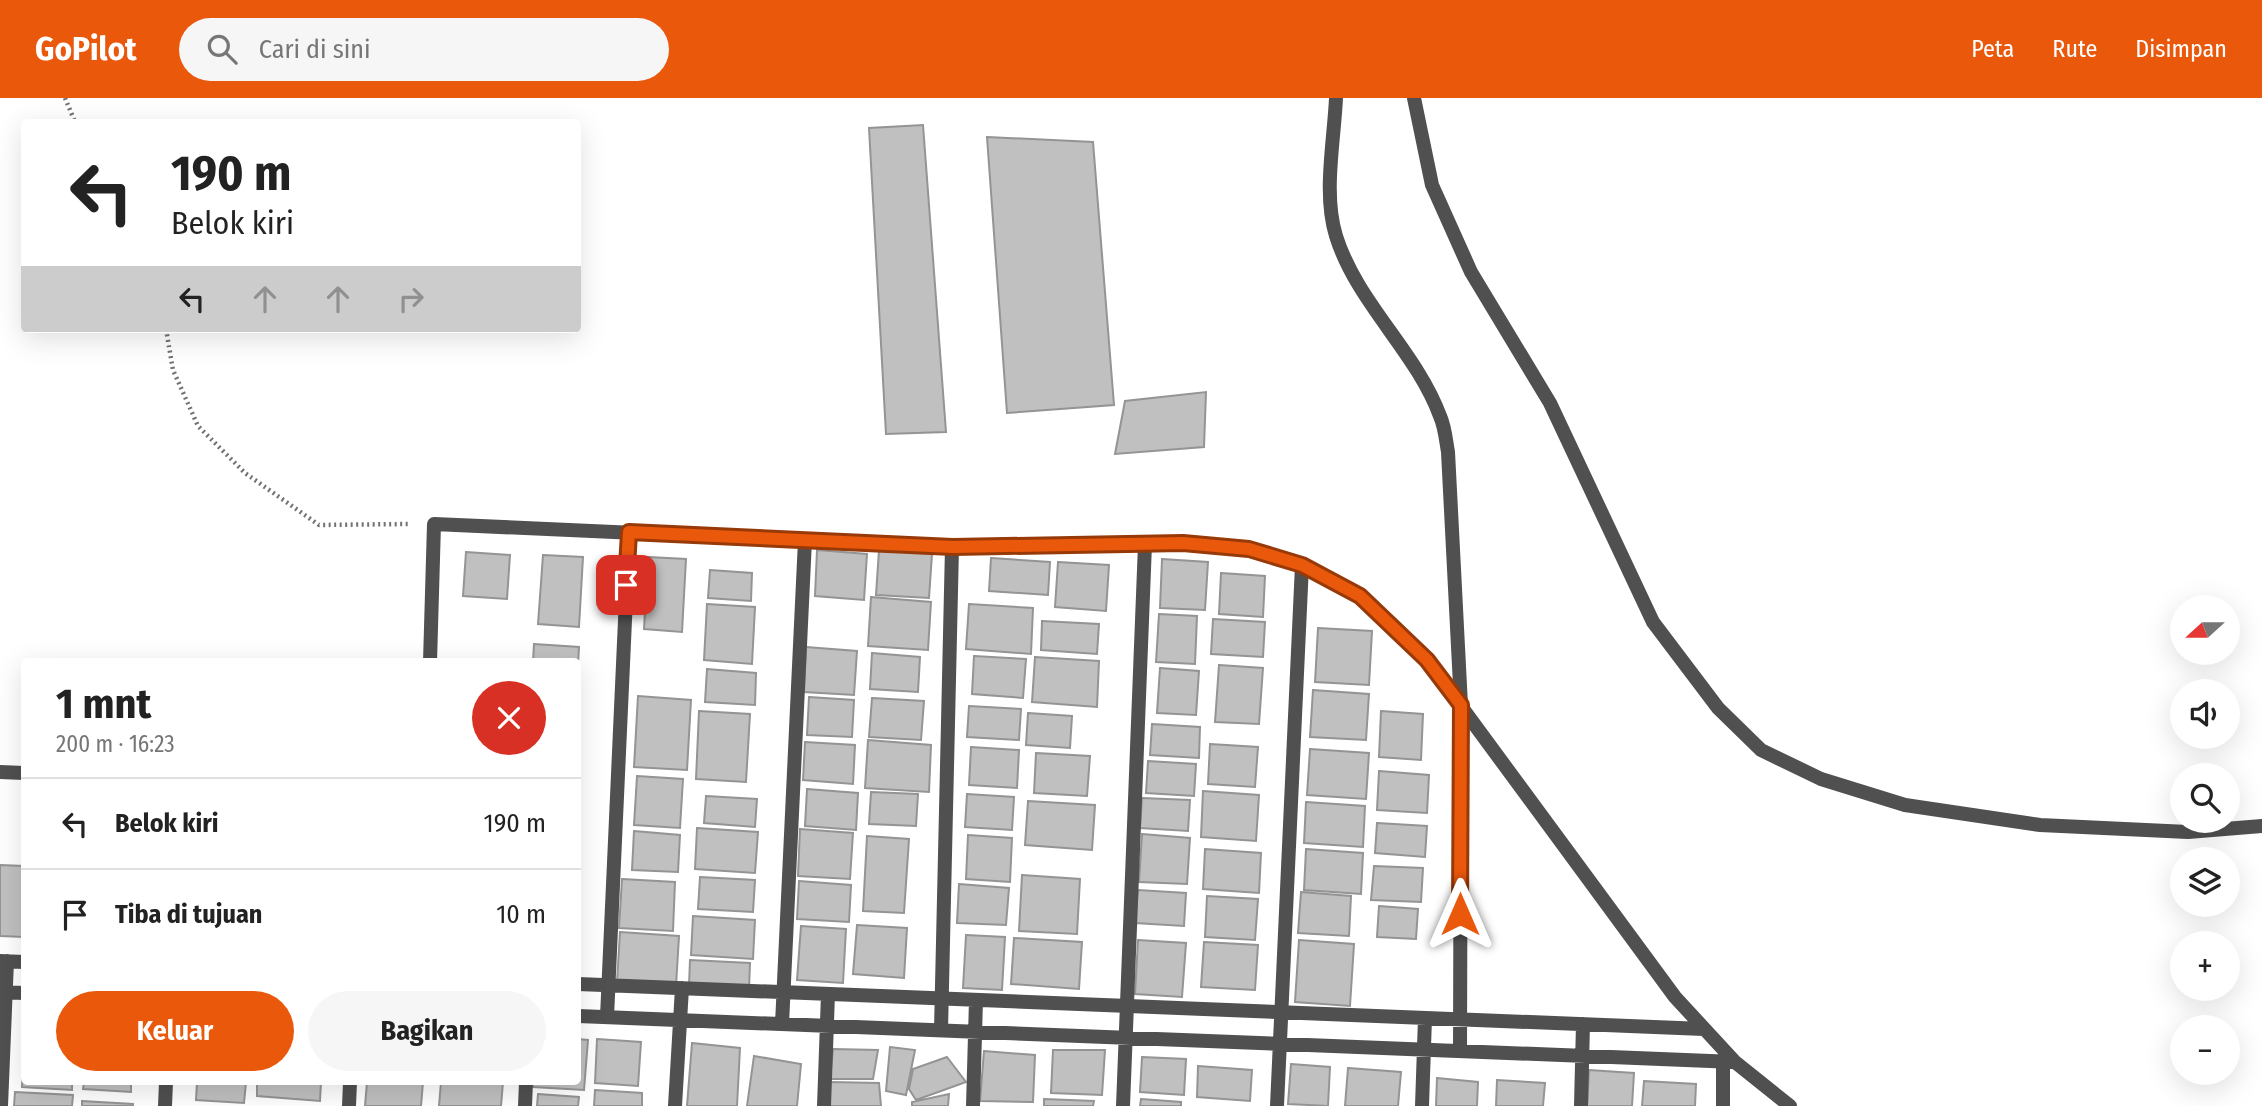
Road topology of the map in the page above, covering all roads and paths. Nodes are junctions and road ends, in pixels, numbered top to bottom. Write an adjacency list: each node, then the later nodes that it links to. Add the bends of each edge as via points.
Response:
1 (65, 98): 4 (path)
2 (1336, 98): 13 (street, via 1330,207 1336,235 1348,265 1423,380 1441,417 1446,441)
3 (1414, 98): 16 (street, via 1432,185 1471,272 1550,403 1653,622 1718,708 1761,750 1821,779 1919,807 2040,825 2188,832)
4 (74, 119)
5 (167, 333): 6 (path, via 173,370 198,426 245,473 319,525)
6 (434, 524): 7 (street); 12 (street)
7 (629, 532): 8 (street); 20 (street)
8 (805, 540): 10 (street); 23 (street)
9 (1145, 544): 10 (street); 11 (street, via 1249,549); 28 (street)
10 (953, 547): 26 (street)
11 (1302, 565): 13 (street, via 1360,596 1427,660); 29 (street)
12 (430, 658)
13 (1461, 705): 33 (street); 38 (street, via 1675,998)
14 (0, 772): 15 (street)
15 (21, 773)
16 (2262, 826)
17 (3, 961): 18 (street); 22 (street)
18 (21, 962)
19 (581, 984): 20 (street)
20 (608, 985): 21 (street); 31 (street)
21 (682, 988): 23 (street); 34 (street)
22 (3, 992): 24 (street); 50 (street)
23 (784, 992): 25 (street); 35 (street)
24 (21, 993)
25 (828, 994): 26 (street); 37 (street)
26 (942, 999): 27 (street); 39 (street)
27 (976, 1000): 28 (street); 40 (street)
28 (1128, 1006): 29 (street); 41 (street)
29 (1282, 1012): 32 (street); 42 (street)
30 (581, 1016): 31 (street)
31 (607, 1017): 34 (street)
32 (1425, 1018): 33 (street); 43 (street)
33 (1460, 1019): 36 (street); 44 (street)
34 (680, 1020): 35 (street); 54 (street)
35 (782, 1024): 37 (street)
36 (1583, 1024): 38 (street); 45 (street)
37 (827, 1026): 39 (street); 55 (street)
38 (1704, 1029): 46 (street)
39 (941, 1030): 40 (street)
40 (976, 1032): 41 (street); 56 (street)
41 (1127, 1038): 42 (street); 57 (street)
42 (1280, 1044): 43 (street); 58 (street)
43 (1425, 1050): 44 (street); 59 (street)
44 (1460, 1051): 45 (street)
45 (1583, 1056): 46 (street); 60 (street)
46 (1729, 1063): 61 (street); 62 (street)
47 (166, 1085): 51 (street)
48 (351, 1085): 52 (street)
49 (526, 1085): 53 (street)
50 (1, 1106)
51 (165, 1106)
52 (349, 1106)
53 (525, 1106)
54 (675, 1106)
55 (824, 1106)
56 (973, 1106)
57 (1123, 1106)
58 (1277, 1106)
59 (1422, 1106)
60 (1581, 1106)
61 (1723, 1106)
62 (1790, 1106)

